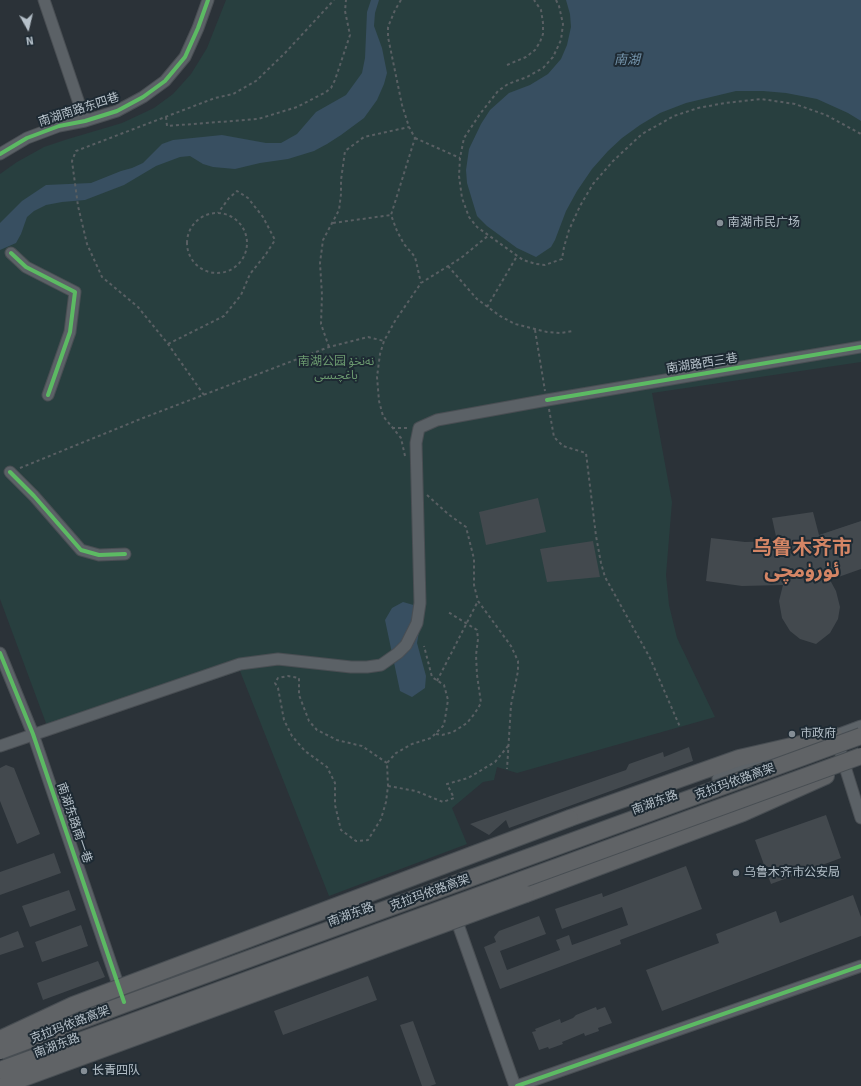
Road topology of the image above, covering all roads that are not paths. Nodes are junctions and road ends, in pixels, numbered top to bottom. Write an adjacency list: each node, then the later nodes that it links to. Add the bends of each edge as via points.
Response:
1 (44, 0): 3 (street)
2 (208, 0): 3 (street, 南湖南路东四巷, via 185,57 165,81 117,111)
3 (85, 121): 4 (street, 南湖南路东四巷, via 59,126 33,136)
4 (0, 154)
5 (11, 253): 7 (street, via 26,267 75,292 70,332)
6 (861, 347): 12 (street, 南湖路西三巷, via 437,420 419,428 416,443 420,603 417,623 406,645 398,653 381,665 367,668 278,659 240,664)
7 (48, 395)
8 (10, 472): 9 (street, via 81,550 99,555)
9 (126, 554)
10 (0, 653): 12 (street, 南湖东路南一巷)
11 (861, 727): 13 (main road, 南湖东路)
12 (33, 734): 15 (street); 22 (street, 南湖东路南一巷)
13 (835, 736): 18 (street); 22 (main road, 南湖东路); 23 (highway, bridge, via 739,758 570,818 73,1005)
14 (861, 736): 24 (highway, 克拉玛依路高架, bridge)
15 (0, 746)
16 (861, 756): 25 (highway, 克拉玛依路高架, bridge)
17 (861, 761): 18 (main road, 南湖东路)
18 (844, 767): 19 (street); 20 (main road, 南湖东路, via 536,874); 26 (highway, bridge, via 743,813)
19 (861, 818)
20 (450, 901): 25 (main road, 南湖东路); 27 (street)
21 (861, 966): 27 (street)
22 (124, 1002): 24 (main road, 南湖东路)
23 (0, 1039)
24 (0, 1049)
25 (0, 1068)
26 (2, 1086)
27 (516, 1086)

